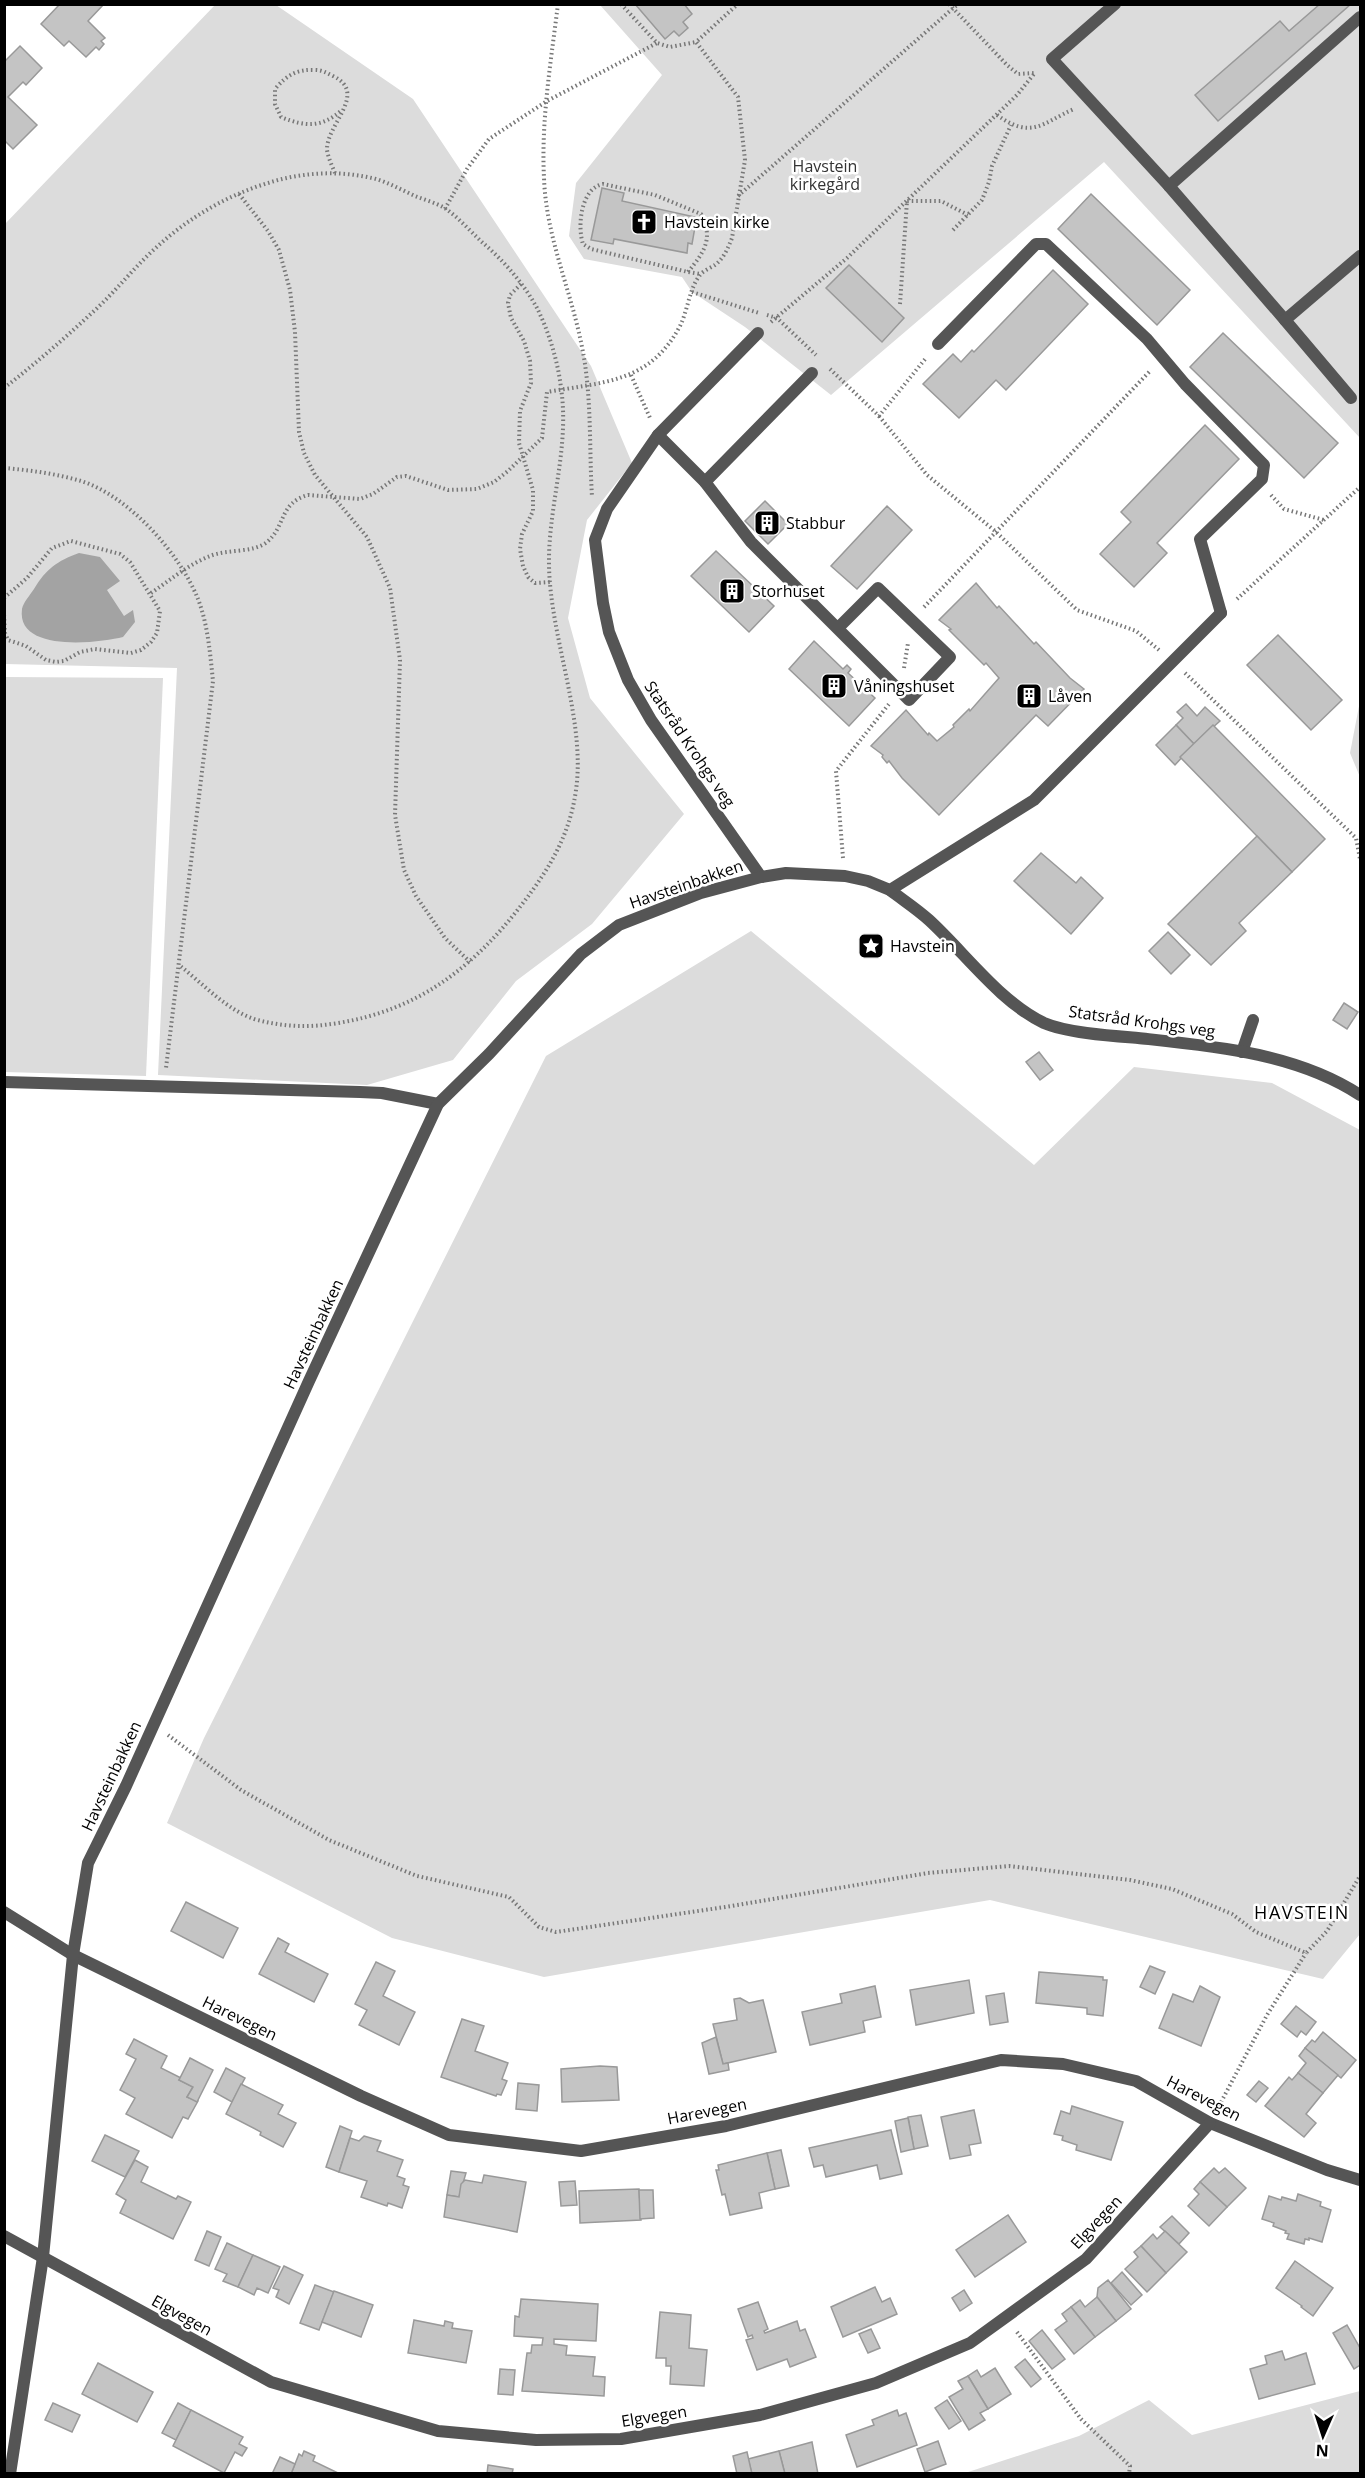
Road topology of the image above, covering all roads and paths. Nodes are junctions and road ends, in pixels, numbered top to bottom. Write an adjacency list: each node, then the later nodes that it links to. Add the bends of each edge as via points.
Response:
1 (558, 4): 13 (path)
2 (621, 4): 10 (path)
3 (738, 4): 9 (path)
4 (949, 4): 7 (path)
5 (958, 4): 7 (path)
6 (1115, 4): 11 (street)
7 (953, 9): 12 (path, via 1018,74); 21 (path)
8 (1360, 17): 19 (street)
9 (696, 42): 10 (path, via 670,46); 21 (path, via 738,97 745,160)
10 (657, 43): 13 (path)
11 (1052, 59): 12 (path); 14 (street)
12 (1034, 74): 16 (path)
13 (547, 101): 23 (path, via 489,139); 39 (path, via 546,208 582,347)
14 (1092, 102): 17 (path, via 1045,126); 19 (street)
15 (342, 110): 15 (path, via 348,92 340,80 320,70 302,69 286,76 275,88 275,104 281,117 301,125 322,123); 18 (path, via 327,150)
16 (997, 114): 17 (path); 22 (path)
17 (1011, 124): 24 (path, via 982,200)
18 (334, 173): 20 (path, via 271,182); 23 (path, via 378,180)
19 (1169, 186): 33 (street)
20 (239, 194): 40 (path, via 197,215 159,245 96,310); 50 (path, via 279,250 290,290 295,332 299,432 311,468)
21 (738, 197): 28 (path, via 728,250)
22 (907, 201): 24 (path, via 941,201); 31 (path); 32 (path)
23 (445, 209): 29 (path, via 498,256)
24 (968, 215): 25 (path)
25 (953, 230)
26 (1360, 256): 33 (street)
27 (688, 272): 27 (path, via 583,244 580,226 588,193 603,184 655,195 701,214 708,226 707,240 702,255); 28 (path)
28 (700, 274): 30 (path)
29 (521, 284): 41 (path, via 537,308); 45 (path, via 510,294 508,303 530,361 531,384 520,411)
30 (692, 292): 32 (path); 38 (path, via 670,344)
31 (900, 304)
32 (777, 318): 34 (path); 43 (path)
33 (1285, 320): 42 (street)
34 (758, 333): 44 (street, Statsråd Krohgs veg)
35 (938, 344): 36 (street, via 1036,244 1046,244 1147,339); 43 (path)
36 (1162, 358): 48 (street, via 1264,465); 53 (path)
37 (812, 373): 47 (street)
38 (631, 375): 39 (path); 44 (path)
39 (588, 387): 41 (path); 51 (path)
40 (4, 388)
41 (562, 390): 45 (path, via 548,392 542,438); 55 (path, via 563,442 552,523)
42 (1351, 398)
43 (879, 416): 53 (path, via 927,475)
44 (658, 435): 47 (street); 66 (street, Statsråd Krohgs veg, via 607,508 595,540 609,632 628,680 651,720)
45 (522, 456): 50 (path, via 494,482 477,489 448,490 406,476 397,477 360,499); 55 (path, via 533,490 533,511 522,534 522,566 535,583)
46 (4, 468): 54 (path, via 83,482 122,503 154,533)
47 (705, 482): 61 (street, via 752,542)
48 (1258, 482): 52 (path, via 1284,509); 58 (street, via 1200,539)
49 (1360, 487): 52 (path)
50 (335, 498): 54 (path, via 300,498 291,504 267,542 256,548 226,550); 68 (path, via 367,537 390,588 400,660 395,815 404,870 416,896 446,938)
51 (593, 508)
52 (1324, 520): 58 (path)
53 (995, 531): 60 (path); 62 (path, via 1077,610 1136,631)
54 (184, 571): 56 (path); 69 (path, via 198,600 213,681)
55 (551, 582): 68 (path, via 576,734 577,786 573,808 560,849 542,878)
56 (151, 592): 57 (path, via 120,554 71,541 52,548); 59 (path, via 160,610 157,633 146,646 131,653 95,648 64,661 46,660 26,646 8,640)
57 (4, 598)
58 (1221, 613): 62 (street)
59 (4, 614)
60 (912, 619): 61 (street, via 878,588); 63 (path); 63 (street, via 950,657 909,700)
61 (839, 627): 63 (street)
62 (1173, 661): 64 (path, via 1356,838); 67 (street, via 1034,800)
63 (900, 691): 65 (path, via 836,771)
64 (1360, 859)
65 (845, 876): 66 (street, Statsråd Krohgs veg, via 786,873); 67 (street, Statsråd Krohgs veg)
66 (761, 877): 75 (street, Havsteinbakken, via 701,893 619,925 581,954)
67 (890, 890): 71 (street, Statsråd Krohgs veg, via 928,920 1014,1003 1045,1023 1091,1033)
68 (470, 962): 69 (path, via 406,1004 368,1018 289,1027 250,1017)
69 (179, 965): 73 (path)
70 (1253, 1020): 71 (street)
71 (1242, 1052): 74 (street, Statsråd Krohgs veg, via 1292,1064)
72 (4, 1082): 73 (street)
73 (164, 1086): 75 (street, via 382,1094)
74 (1360, 1095)
75 (438, 1104): 76 (street, Havsteinbakken)
76 (153, 1725): 79 (path, via 241,1790 329,1840 417,1876 509,1897 539,1928 556,1932 928,1873 1009,1866 1130,1880 1172,1889 1232,1914 1256,1932); 80 (street, Havsteinbakken, via 88,1863)
77 (1360, 1876): 79 (path, via 1327,1931)
78 (4, 1912): 80 (street)
79 (1306, 1953): 81 (path, via 1267,2015)
80 (73, 1955): 81 (street, Harevegen, via 449,2135 581,2151 726,2126 1000,2060 1063,2064 1136,2081); 84 (street, Havsteinbakken)
81 (1210, 2123): 82 (street, Harevegen); 85 (street, Elgvegen, via 1086,2259)
82 (1360, 2180)
83 (4, 2236): 84 (street, Elgvegen)
84 (42, 2257): 85 (street, Elgvegen, via 272,2382 438,2431 537,2440 621,2439 760,2415 876,2383 970,2343); 86 (street, Havsteinbakken)
85 (1006, 2317): 87 (path, via 1081,2419 1130,2466)
86 (10, 2474)
87 (1129, 2474)

